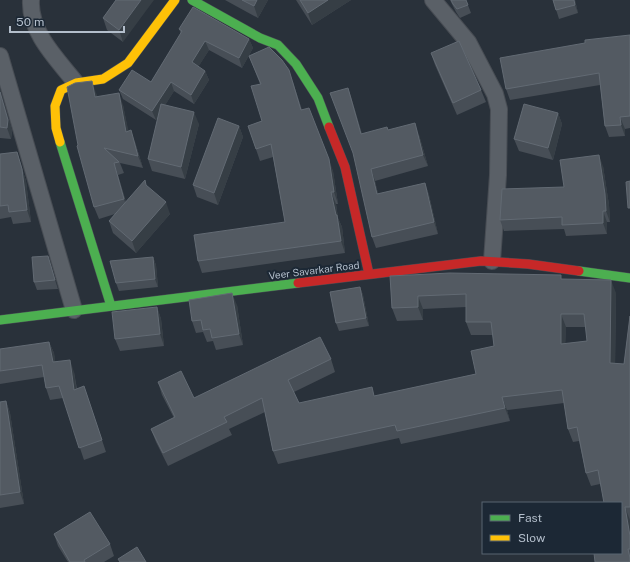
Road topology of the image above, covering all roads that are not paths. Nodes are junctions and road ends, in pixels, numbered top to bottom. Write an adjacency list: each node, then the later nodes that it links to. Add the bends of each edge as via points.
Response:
1 (31, 0): 6 (street, via 33,20 42,39)
2 (175, 0): 6 (street, via 128,63 103,79)
3 (192, 0): 8 (street, via 260,38 278,45 296,64 318,98 345,167)
4 (433, 0): 7 (street, via 468,42 495,94 499,109 498,175)
5 (0, 56): 11 (street)
6 (76, 83): 10 (street, via 61,90 55,106 56,128)
7 (492, 261): 8 (street, Veer Savarkar Road); 9 (street, Veer Savarkar Road)
8 (369, 274): 10 (street, Veer Savarkar Road)
9 (630, 278)
10 (111, 306): 11 (street, Veer Savarkar Road)
11 (74, 310): 12 (street, Veer Savarkar Road)
12 (0, 320)

